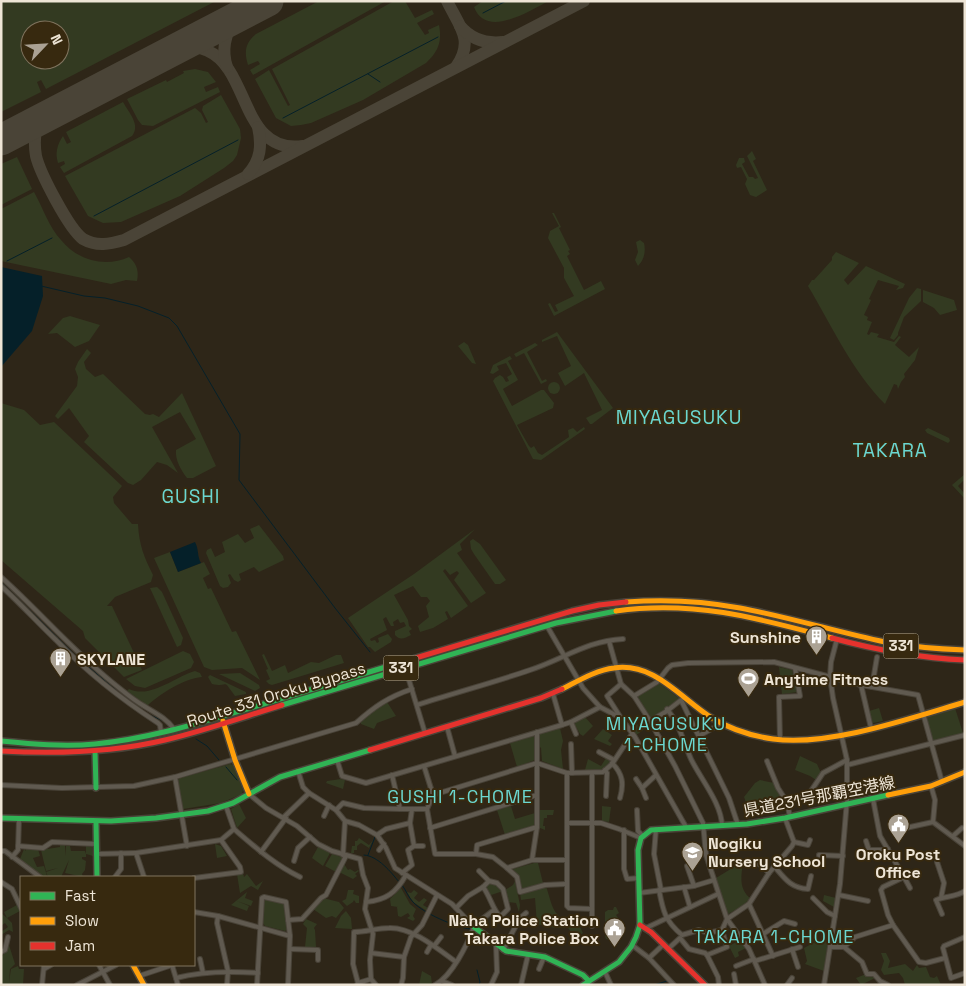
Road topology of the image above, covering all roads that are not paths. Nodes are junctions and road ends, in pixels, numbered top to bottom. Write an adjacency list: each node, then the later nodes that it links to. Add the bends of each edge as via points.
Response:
1 (1, 577): 6 (street)
2 (1, 586): 10 (street)
3 (544, 619): 4 (street); 5 (main road, Route 331 Oroku Bypass / 331, via 598,605 698,601 762,612); 32 (main road, Route 331 Oroku Bypass / 331)
4 (547, 626): 9 (main road, Route 331 Oroku Bypass / 331, via 626,608 697,608 762,620); 12 (street); 15 (main road, Route 331 Oroku Bypass / 331)
5 (838, 632): 9 (street); 11 (main road, Route 331 Oroku Bypass / 331, via 920,649)
6 (62, 636): 10 (street); 41 (street, via 112,683)
7 (623, 640): 8 (street)
8 (609, 641): 12 (street); 16 (street)
9 (836, 641): 14 (main road, Route 331 Oroku Bypass / 331, via 922,658); 18 (street)
10 (57, 642): 42 (street, via 108,687 158,722)
11 (965, 650)
12 (564, 656): 20 (street); 28 (street, via 532,670)
13 (877, 657): 23 (street)
14 (965, 660)
15 (405, 667): 24 (street); 36 (main road, Route 331 Oroku Bypass / 331)
16 (616, 668): 19 (main road, via 641,669); 20 (main road); 21 (street)
17 (795, 668): 18 (street); 19 (street, via 774,662 688,663 672,665); 50 (street, via 800,696 779,697)
18 (830, 677): 22 (street); 47 (street)
19 (660, 678): 26 (street); 37 (main road)
20 (579, 682): 25 (main road); 29 (street)
21 (621, 684): 26 (street); 33 (street, via 607,696)
22 (861, 685): 23 (street); 40 (street)
23 (872, 687): 31 (street, via 918,695)
24 (412, 689): 28 (street); 58 (street, via 377,704 356,723)
25 (553, 694): 38 (street); 39 (main road)
26 (634, 696): 34 (street)
27 (965, 702): 31 (main road)
28 (416, 705): 44 (street)
29 (600, 707): 33 (street); 35 (street)
30 (667, 709): 34 (street); 49 (street, via 681,700); 109 (street, via 716,805)
31 (923, 714): 40 (main road); 53 (street)
32 (221, 716): 36 (main road); 41 (main road, Route 331 Oroku Bypass / 331)
33 (621, 718): 46 (street)
34 (650, 721): 112 (street)
35 (571, 722): 38 (street); 45 (street)
36 (224, 723): 55 (main road, Route 331 Oroku Bypass / 331, via 151,743); 58 (main road)
37 (722, 724): 49 (street); 50 (main road)
38 (562, 725): 43 (street)
39 (446, 727): 44 (main road); 57 (street)
40 (871, 728): 47 (main road)
41 (174, 729): 42 (main road, Route 331 Oroku Bypass / 331)
42 (161, 732): 51 (main road, Route 331 Oroku Bypass / 331, via 64,745)
43 (537, 732): 57 (street); 63 (street)
44 (425, 733): 59 (main road)
45 (576, 734)
46 (632, 734): 61 (street); 70 (street)
47 (841, 734): 50 (main road); 62 (street)
48 (965, 735): 53 (street)
49 (699, 736): 108 (street, via 729,798)
50 (780, 740)
51 (1, 741)
52 (571, 744): 69 (street)
53 (931, 744): 62 (street); 74 (street)
54 (1, 750): 55 (main road, Route 331 Oroku Bypass / 331, via 63,754)
55 (95, 752): 77 (main road)
56 (599, 752): 61 (street)
57 (455, 756): 64 (street)
58 (235, 760): 72 (street); 80 (main road)
59 (337, 760): 66 (main road); 71 (street, via 342,776 346,778 366,783)
60 (767, 761): 87 (street)
61 (613, 762): 65 (street); 84 (street, via 622,778)
62 (847, 762): 87 (street, via 823,774 808,794); 89 (street)
63 (537, 763): 69 (street); 81 (street); 82 (street)
64 (424, 766): 71 (street); 81 (street)
65 (605, 770): 67 (street); 83 (street)
66 (298, 771): 79 (street); 80 (main road, via 274,779)
67 (592, 772): 69 (street); 107 (street)
68 (965, 772): 74 (main road, 県道231号那覇空港線)
69 (570, 773): 106 (street)
70 (656, 775): 78 (street); 111 (street)
71 (392, 776): 91 (street)
72 (175, 777): 77 (street, via 134,786); 96 (street)
73 (636, 779): 78 (street)
74 (942, 782): 76 (main road, 県道231号那覇空港線)
75 (1, 784): 77 (street)
76 (931, 786): 86 (main road, 県道231号那覇空港線); 104 (street, via 935,800)
77 (96, 788)
78 (642, 788): 85 (street)
79 (309, 793): 88 (street); 100 (street)
80 (249, 794): 90 (main road); 100 (street)
81 (433, 795): 93 (street)
82 (538, 795): 110 (street); 113 (street)
83 (606, 796)
84 (620, 798)
85 (646, 798)
86 (873, 799): 89 (main road, 県道231号那覇空港線); 135 (street, via 880,836)
87 (787, 802): 98 (street)
88 (329, 804): 94 (street); 97 (street)
89 (846, 804): 98 (main road, 県道231号那覇空港線); 146 (street)
90 (226, 806): 96 (main road); 115 (street)
91 (400, 809): 92 (street); 94 (street, via 364,808 343,803)
92 (412, 809): 93 (street); 105 (street)
93 (427, 809): 113 (street)
94 (336, 810): 102 (street)
95 (637, 810): 122 (street, via 638,831)
96 (182, 815): 103 (main road); 131 (street)
97 (324, 816)
98 (788, 817): 108 (main road, 県道231号那覇空港線); 126 (street)
99 (1, 818): 101 (main road)
100 (285, 818): 121 (street); 139 (street)
101 (19, 819): 103 (main road); 130 (street)
102 (346, 821): 119 (street); 144 (street)
103 (96, 822): 127 (main road)
104 (933, 822): 117 (street); 120 (street)
105 (410, 823): 119 (street, via 386,829); 132 (street)
106 (567, 823): 107 (street); 149 (street)
107 (592, 823): 118 (street); 190 (street)
108 (738, 825): 109 (main road, 県道231号那覇空港線)
109 (722, 826): 112 (main road, 県道231号那覇空港線)
110 (537, 827): 143 (street, via 477,845); 148 (street)
111 (686, 827): 112 (main road, 県道231号那覇空港線); 116 (main road, 県道231号那覇空港線)
112 (703, 827): 168 (street)
113 (430, 828): 143 (street, via 434,854)
114 (962, 828): 120 (street)
115 (234, 829): 123 (street); 139 (street)
116 (656, 829): 122 (main road, 県道231号那覇空港線); 176 (street, via 654,854)
117 (901, 829)
118 (624, 830): 122 (street); 167 (street, via 627,879)
119 (377, 835): 128 (street)
120 (953, 836): 134 (street)
121 (310, 837): 144 (street, via 318,844); 150 (street, via 298,848)
122 (642, 837): 167 (main road, via 638,850)
123 (221, 840): 131 (street); 166 (street, via 241,872)
124 (810, 840): 126 (street, via 806,846)
125 (866, 841): 135 (street, via 869,850)
126 (794, 842): 154 (street)
127 (96, 844): 130 (street, via 52,842 43,848); 142 (main road)
128 (384, 844): 136 (street); 158 (street, via 395,868)
129 (404, 845): 137 (street)
130 (18, 846): 147 (street)
131 (187, 846): 141 (street)
132 (414, 846): 133 (street); 137 (street)
133 (423, 846)
134 (965, 846)
135 (888, 849): 165 (street)
136 (379, 850)
137 (408, 850): 158 (street, via 412,865)
138 (1, 851): 147 (street)
139 (261, 852): 164 (street, via 268,860)
140 (121, 853): 141 (street); 142 (street); 161 (street, via 121,869)
141 (136, 853): 162 (street)
142 (96, 854): 160 (main road)
143 (476, 854): 155 (street, via 493,856)
144 (345, 855): 185 (street, via 360,859 368,888); 199 (street, via 328,892 302,919)
145 (819, 855): 146 (street)
146 (843, 856): 181 (street)
147 (12, 857): 159 (street)
148 (532, 860): 149 (street); 155 (street)
149 (566, 860): 171 (street)
150 (294, 861)
151 (748, 861): 157 (street, via 761,865)
152 (938, 862): 183 (street, via 944,883)
153 (687, 866): 172 (street)
154 (774, 866): 157 (street); 163 (street, via 791,885 800,888 808,889)
155 (507, 868): 171 (street, via 517,877 520,892 545,885)
156 (479, 871): 169 (street)
157 (769, 873): 186 (street)
158 (404, 874): 179 (street); 185 (street, via 395,892)
159 (39, 876)
160 (97, 876)
161 (116, 876)
162 (144, 876)
163 (811, 876)
164 (300, 877)
165 (904, 877): 175 (street); 203 (street, via 881,890)
166 (195, 878)
167 (639, 878): 178 (main road)
168 (714, 880): 172 (street); 180 (street)
169 (489, 881): 173 (street); 191 (street, via 503,889 508,909 500,916)
170 (1, 882): 187 (street, via 12,889)
171 (566, 884): 190 (street, via 569,908)
172 (694, 886): 174 (street)
173 (483, 887): 189 (street); 191 (street)
174 (684, 887): 176 (street); 188 (street)
175 (910, 888)
176 (660, 890): 178 (street); 197 (street)
177 (965, 891): 183 (street)
178 (639, 893): 202 (main road)
179 (436, 894): 189 (street); 209 (street, via 429,913)
180 (718, 894): 188 (street); 198 (street)
181 (839, 895): 184 (street); 196 (street)
182 (813, 898): 196 (street)
183 (942, 898): 194 (street, via 936,900)
184 (868, 900)
185 (366, 902): 208 (street)
186 (749, 904): 198 (street); 210 (street)
187 (20, 906)
188 (690, 907): 197 (street)
189 (456, 908): 201 (street)
190 (592, 909): 204 (street)
191 (494, 910): 201 (street)
192 (195, 912): 195 (street)
193 (526, 913): 224 (street)
194 (942, 914)
195 (218, 916): 205 (street); 250 (street)
196 (835, 916): 221 (street)
197 (666, 918): 206 (street); 214 (street)
198 (727, 919): 207 (street); 238 (street)
199 (288, 920): 205 (street, via 286,902 264,896); 211 (street)
200 (795, 924): 210 (street, via 784,921)
201 (476, 925): 216 (main road); 239 (street)
202 (640, 925): 206 (main road); 218 (main road)
203 (893, 925): 222 (street, via 855,937); 235 (street, via 919,962 930,963)
204 (592, 926)
205 (260, 927): 211 (street); 253 (street)
206 (646, 928): 219 (main road)
207 (722, 930): 214 (street, via 708,933 699,930); 230 (street, via 727,947)
208 (372, 931): 209 (street, via 390,928); 228 (street); 263 (street, via 354,932 353,964)
209 (412, 934): 217 (street); 232 (street)
210 (763, 934): 231 (street)
211 (290, 936): 223 (street)
212 (8, 937): 226 (street, via 6,950)
213 (441, 937): 217 (street)
214 (681, 937): 219 (street); 230 (street, via 688,949)
215 (965, 937): 235 (street, via 944,946)
216 (496, 944): 224 (main road); 276 (street, via 497,972)
217 (433, 945): 227 (street); 239 (street)
218 (632, 945): 234 (street); 251 (main road, via 621,962)
219 (666, 947): 234 (street); 281 (main road)
220 (800, 947): 225 (street)
221 (830, 947): 222 (street); 286 (street)
222 (844, 947): 262 (street, via 862,962 867,974 874,974)
223 (290, 949): 237 (street, via 318,950); 271 (street)
224 (503, 950): 229 (main road)
225 (792, 950): 231 (street); 247 (street)
226 (1, 952)
227 (427, 952)
228 (371, 953): 232 (street); 259 (street)
229 (528, 955): 233 (main road); 277 (street)
230 (707, 956): 282 (street)
231 (773, 956): 238 (street)
232 (404, 957): 273 (street)
233 (544, 957): 248 (street); 261 (main road, via 587,976)
234 (649, 958): 280 (street)
235 (945, 958): 254 (street, via 951,978)
236 (200, 959): 252 (street)
237 (318, 960)
238 (754, 960): 245 (street); 284 (street)
239 (456, 962): 260 (street)
240 (100, 966): 249 (street)
241 (114, 966): 249 (street)
242 (134, 966): 256 (main road)
243 (169, 966): 256 (street)
244 (172, 966): 257 (street)
245 (736, 966)
246 (44, 967): 264 (street)
247 (798, 967)
248 (538, 969)
249 (103, 971): 265 (street); 266 (street)
250 (228, 971): 252 (street); 253 (street); 269 (street)
251 (605, 972): 261 (main road); 279 (street)
252 (203, 973): 257 (street)
253 (258, 973): 270 (street)
254 (965, 973)
255 (734, 974): 283 (street)
256 (139, 976): 267 (main road)
257 (176, 978): 268 (street)
258 (792, 978): 285 (street)
259 (371, 980): 263 (street); 272 (street)
260 (442, 981): 274 (street); 275 (street)
261 (590, 981): 278 (main road)
262 (880, 983): 287 (street)
263 (357, 984)
264 (42, 985)
265 (78, 985)
266 (110, 985)
267 (144, 985)
268 (178, 985)
269 (227, 985)
270 (257, 985)
271 (288, 985)
272 (376, 985)
273 (402, 985)
274 (435, 985)
275 (452, 985)
276 (492, 985)
277 (521, 985)
278 (583, 985)
279 (611, 985)
280 (674, 985)
281 (705, 985)
282 (719, 985)
283 (736, 985)
284 (766, 985)
285 (788, 985)
286 (824, 985)
287 (888, 985)

